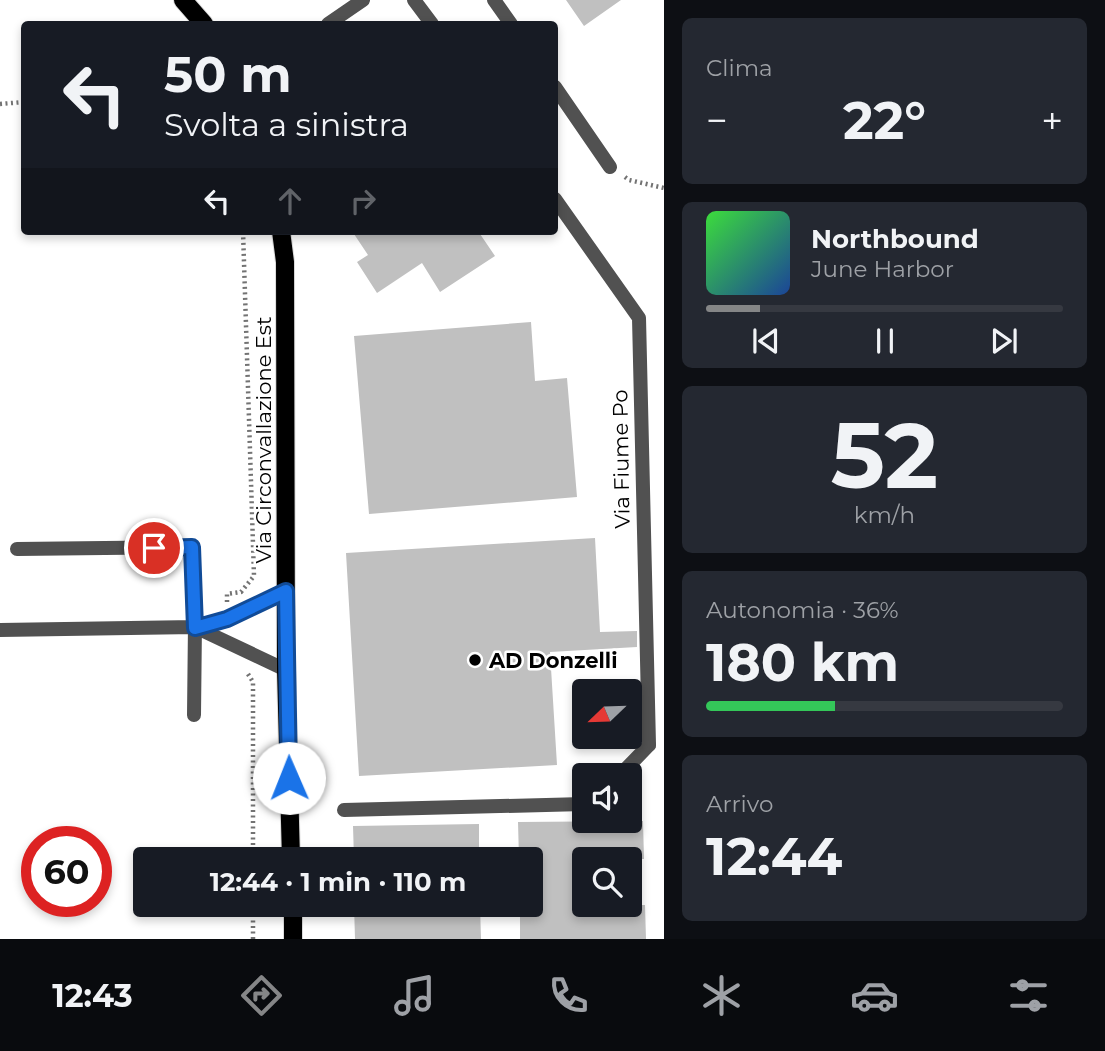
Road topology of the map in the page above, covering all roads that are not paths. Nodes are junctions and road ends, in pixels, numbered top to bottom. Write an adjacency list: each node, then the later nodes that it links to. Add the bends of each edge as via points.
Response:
1 (183, 0): 5 (main road)
2 (363, 0): 6 (street)
3 (414, 0): 7 (street)
4 (494, 0): 8 (street)
5 (201, 21)
6 (332, 21)
7 (430, 21)
8 (509, 21)
9 (558, 91): 10 (street)
10 (610, 167)
11 (558, 203): 19 (street, Via Fiume Po, via 639,318 649,745)
12 (282, 235): 14 (main road, Via Circonvallazione Est)
13 (17, 549): 15 (street, via 192,547)
14 (286, 591): 15 (street, via 227,619); 17 (main road, Via Circonvallazione Est)
15 (195, 628): 16 (street); 17 (street); 18 (street)
16 (0, 630)
17 (286, 670): 22 (main road, Via Circonvallazione Est)
18 (194, 715)
19 (632, 763)
20 (572, 804): 21 (street)
21 (344, 810)
22 (291, 847)
23 (293, 917): 24 (main road)
24 (293, 939)

